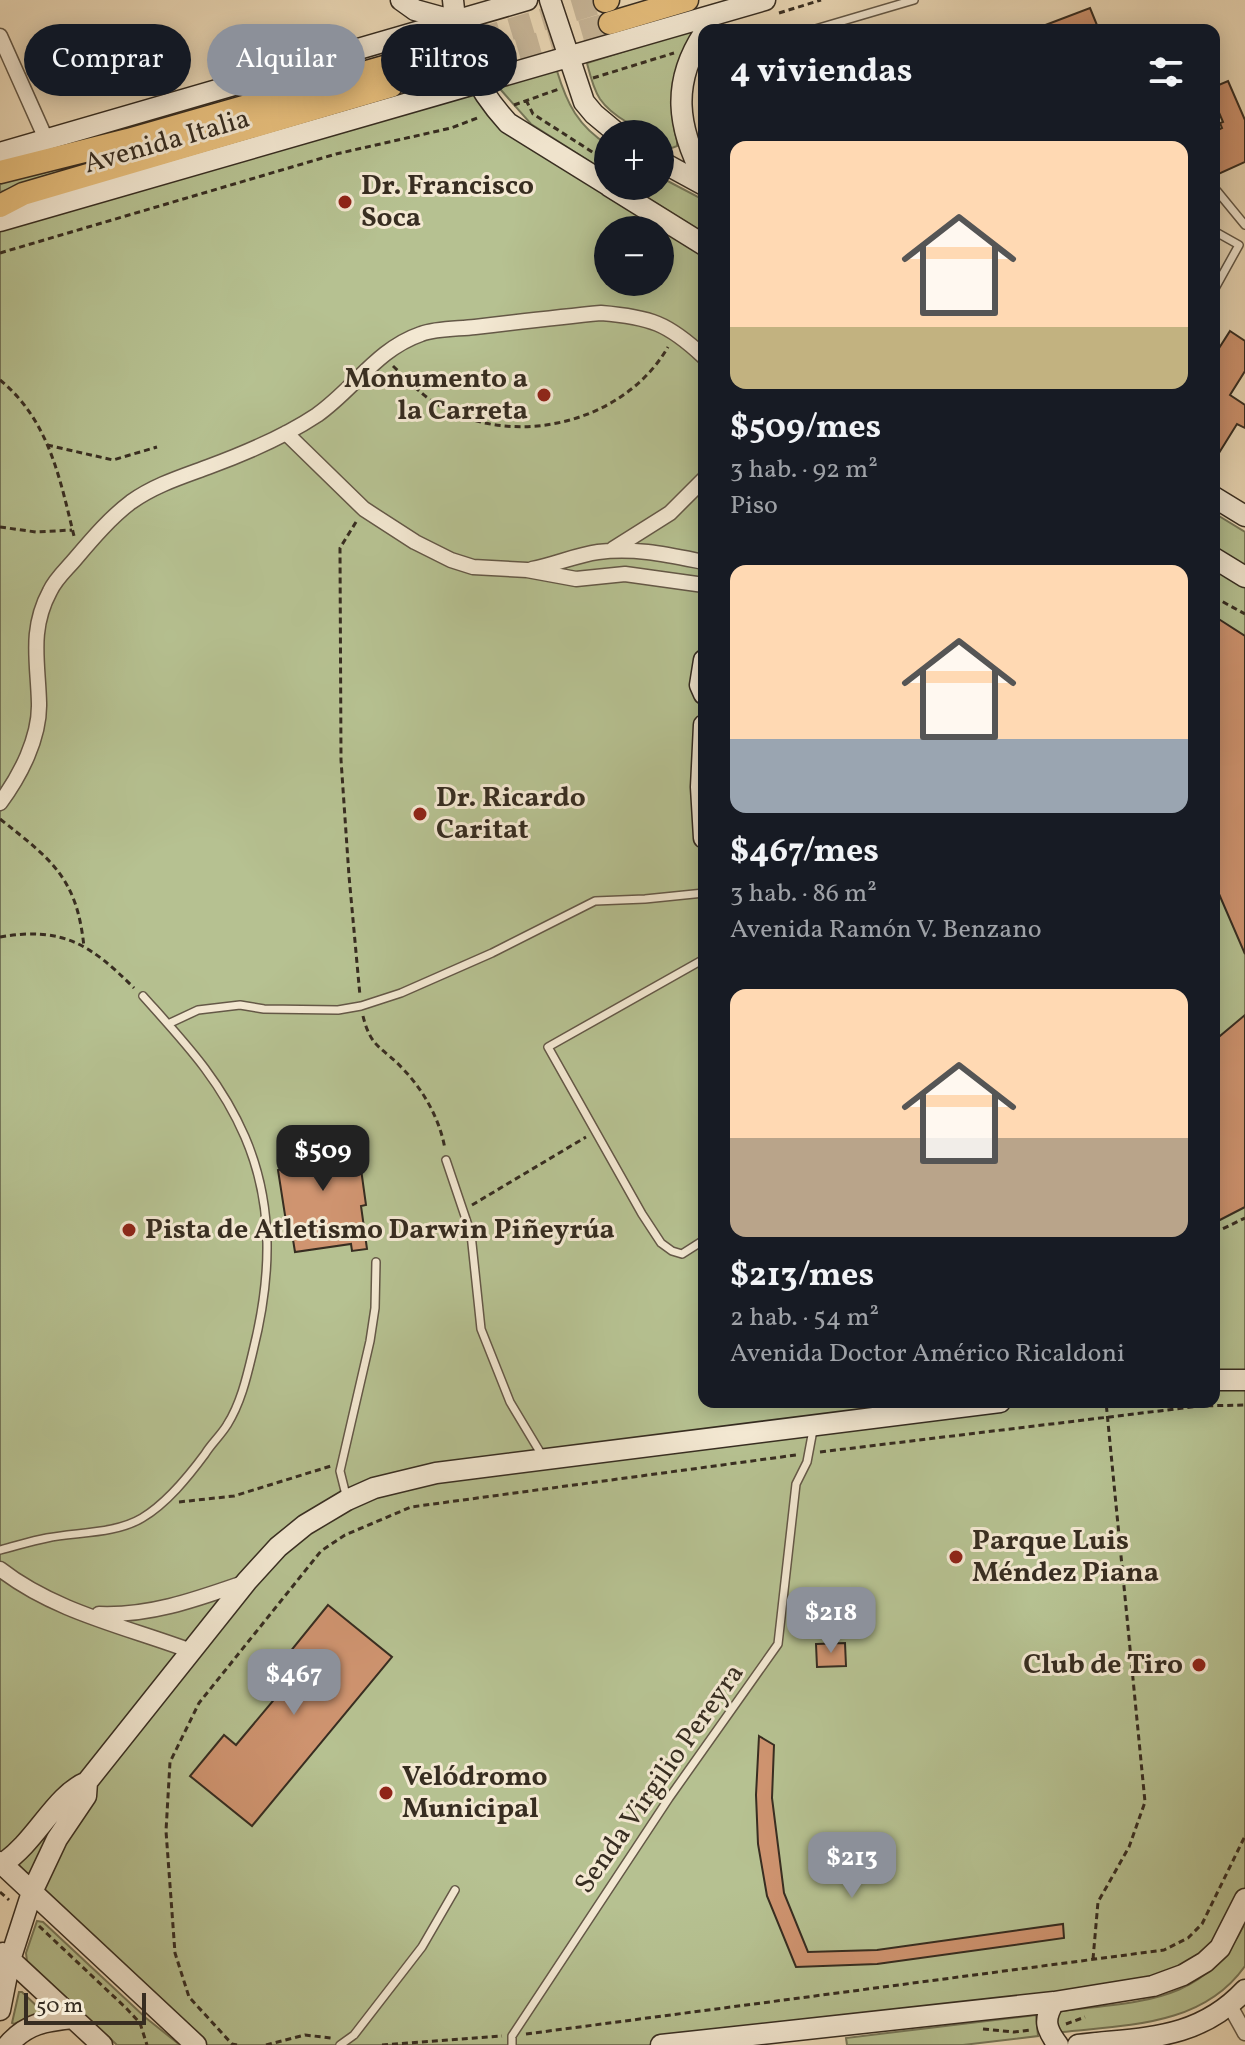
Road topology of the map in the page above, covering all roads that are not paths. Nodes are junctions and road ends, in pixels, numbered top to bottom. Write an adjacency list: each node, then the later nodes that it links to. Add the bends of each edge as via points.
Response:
1 (401, 0): 9 (street, via 415,10)
2 (453, 0): 9 (street)
3 (527, 0): 9 (street, Avenida Italia)
4 (550, 0): 16 (street)
5 (687, 0): 8 (main road)
6 (765, 0): 11 (street, Avenida Italia)
7 (914, 0): 12 (lane)
8 (608, 8)
9 (455, 21): 10 (street); 21 (street, Avenida Italia)
10 (455, 24)
11 (719, 24)
12 (832, 24)
13 (698, 32): 16 (street, Avenida Italia)
14 (0, 36): 21 (street)
15 (698, 45): 23 (street, via 684,73 679,102)
16 (568, 58): 17 (street, Avenida Italia); 20 (street, via 584,102)
17 (517, 73)
18 (436, 96): 31 (street, Avenida Italia)
19 (486, 96): 26 (street, via 508,123)
20 (601, 120)
21 (46, 139): 22 (street, Avenida Italia)
22 (0, 153)
23 (698, 167)
24 (674, 169): 27 (street)
25 (0, 172): 30 (main road, Avenida Italia, via 387,77 23,194)
26 (594, 177)
27 (698, 182)
28 (1220, 195): 32 (lane)
29 (632, 200): 34 (street)
30 (0, 206)
31 (0, 221)
32 (1245, 225)
33 (1220, 234): 35 (lane, via 1239,245)
34 (698, 241)
35 (1220, 279)
36 (698, 352): 37 (street, via 654,321 601,313 424,333 395,345 320,413)
37 (286, 433): 44 (street, via 364,509 415,542 473,567); 47 (street, via 171,479 131,503 56,580 40,617 35,661 40,706 33,742)
38 (698, 485): 41 (street, via 670,513)
39 (1220, 501): 40 (street)
40 (1245, 516)
41 (609, 551): 42 (street, via 644,550); 44 (street)
42 (698, 561)
43 (1220, 562): 45 (street)
44 (527, 570): 46 (street, via 576,579 625,574)
45 (1245, 577)
46 (698, 584)
47 (0, 803)
48 (698, 894): 51 (lane, via 595,901 492,953 361,1006 338,1010 240,1005 198,1010)
49 (698, 962): 53 (lane, via 548,1047 661,1243 682,1254)
50 (143, 996): 51 (lane)
51 (168, 1024): 61 (lane, via 224,1093 263,1192 269,1251 247,1378 227,1425 198,1464 141,1519)
52 (446, 1160): 59 (lane, via 471,1234 481,1329 510,1402)
53 (698, 1244)
54 (376, 1262): 60 (lane, via 370,1341 340,1471)
55 (1220, 1380): 56 (street)
56 (1245, 1380)
57 (934, 1408): 58 (street)
58 (814, 1426): 59 (street); 79 (lane, Senda Virgilio Pereyra, via 794,1493 778,1644 669,1798)
59 (544, 1459): 60 (street, via 436,1473)
60 (347, 1500): 63 (street, via 305,1525)
61 (0, 1550)
62 (0, 1569): 64 (street)
63 (247, 1581): 64 (street, via 157,1610); 65 (street)
64 (83, 1614): 65 (street)
65 (191, 1651): 66 (street)
66 (87, 1782): 67 (street, via 73,1788 25,1847); 69 (street, via 86,1796 57,1839)
67 (1, 1863): 69 (street)
68 (455, 1890): 81 (lane, via 422,1947)
69 (32, 1892): 71 (street); 84 (street)
70 (1245, 1899): 73 (street, via 1220,1948 1183,1975 1153,1986)
71 (5, 1955): 75 (street); 76 (street)
72 (1245, 1990): 74 (street)
73 (1054, 2002): 77 (street); 87 (street, via 1046,2029)
74 (1230, 2006): 78 (street); 80 (street, via 1205,2023)
75 (0, 2010)
76 (73, 2018): 82 (street, via 28,2026); 83 (street)
77 (825, 2027): 85 (street); 86 (street)
78 (1245, 2033)
79 (512, 2040)
80 (1137, 2041): 88 (street)
81 (342, 2044)
82 (8, 2045)
83 (102, 2045)
84 (196, 2045)
85 (661, 2045)
86 (837, 2045)
87 (1058, 2045)
88 (1078, 2045)

